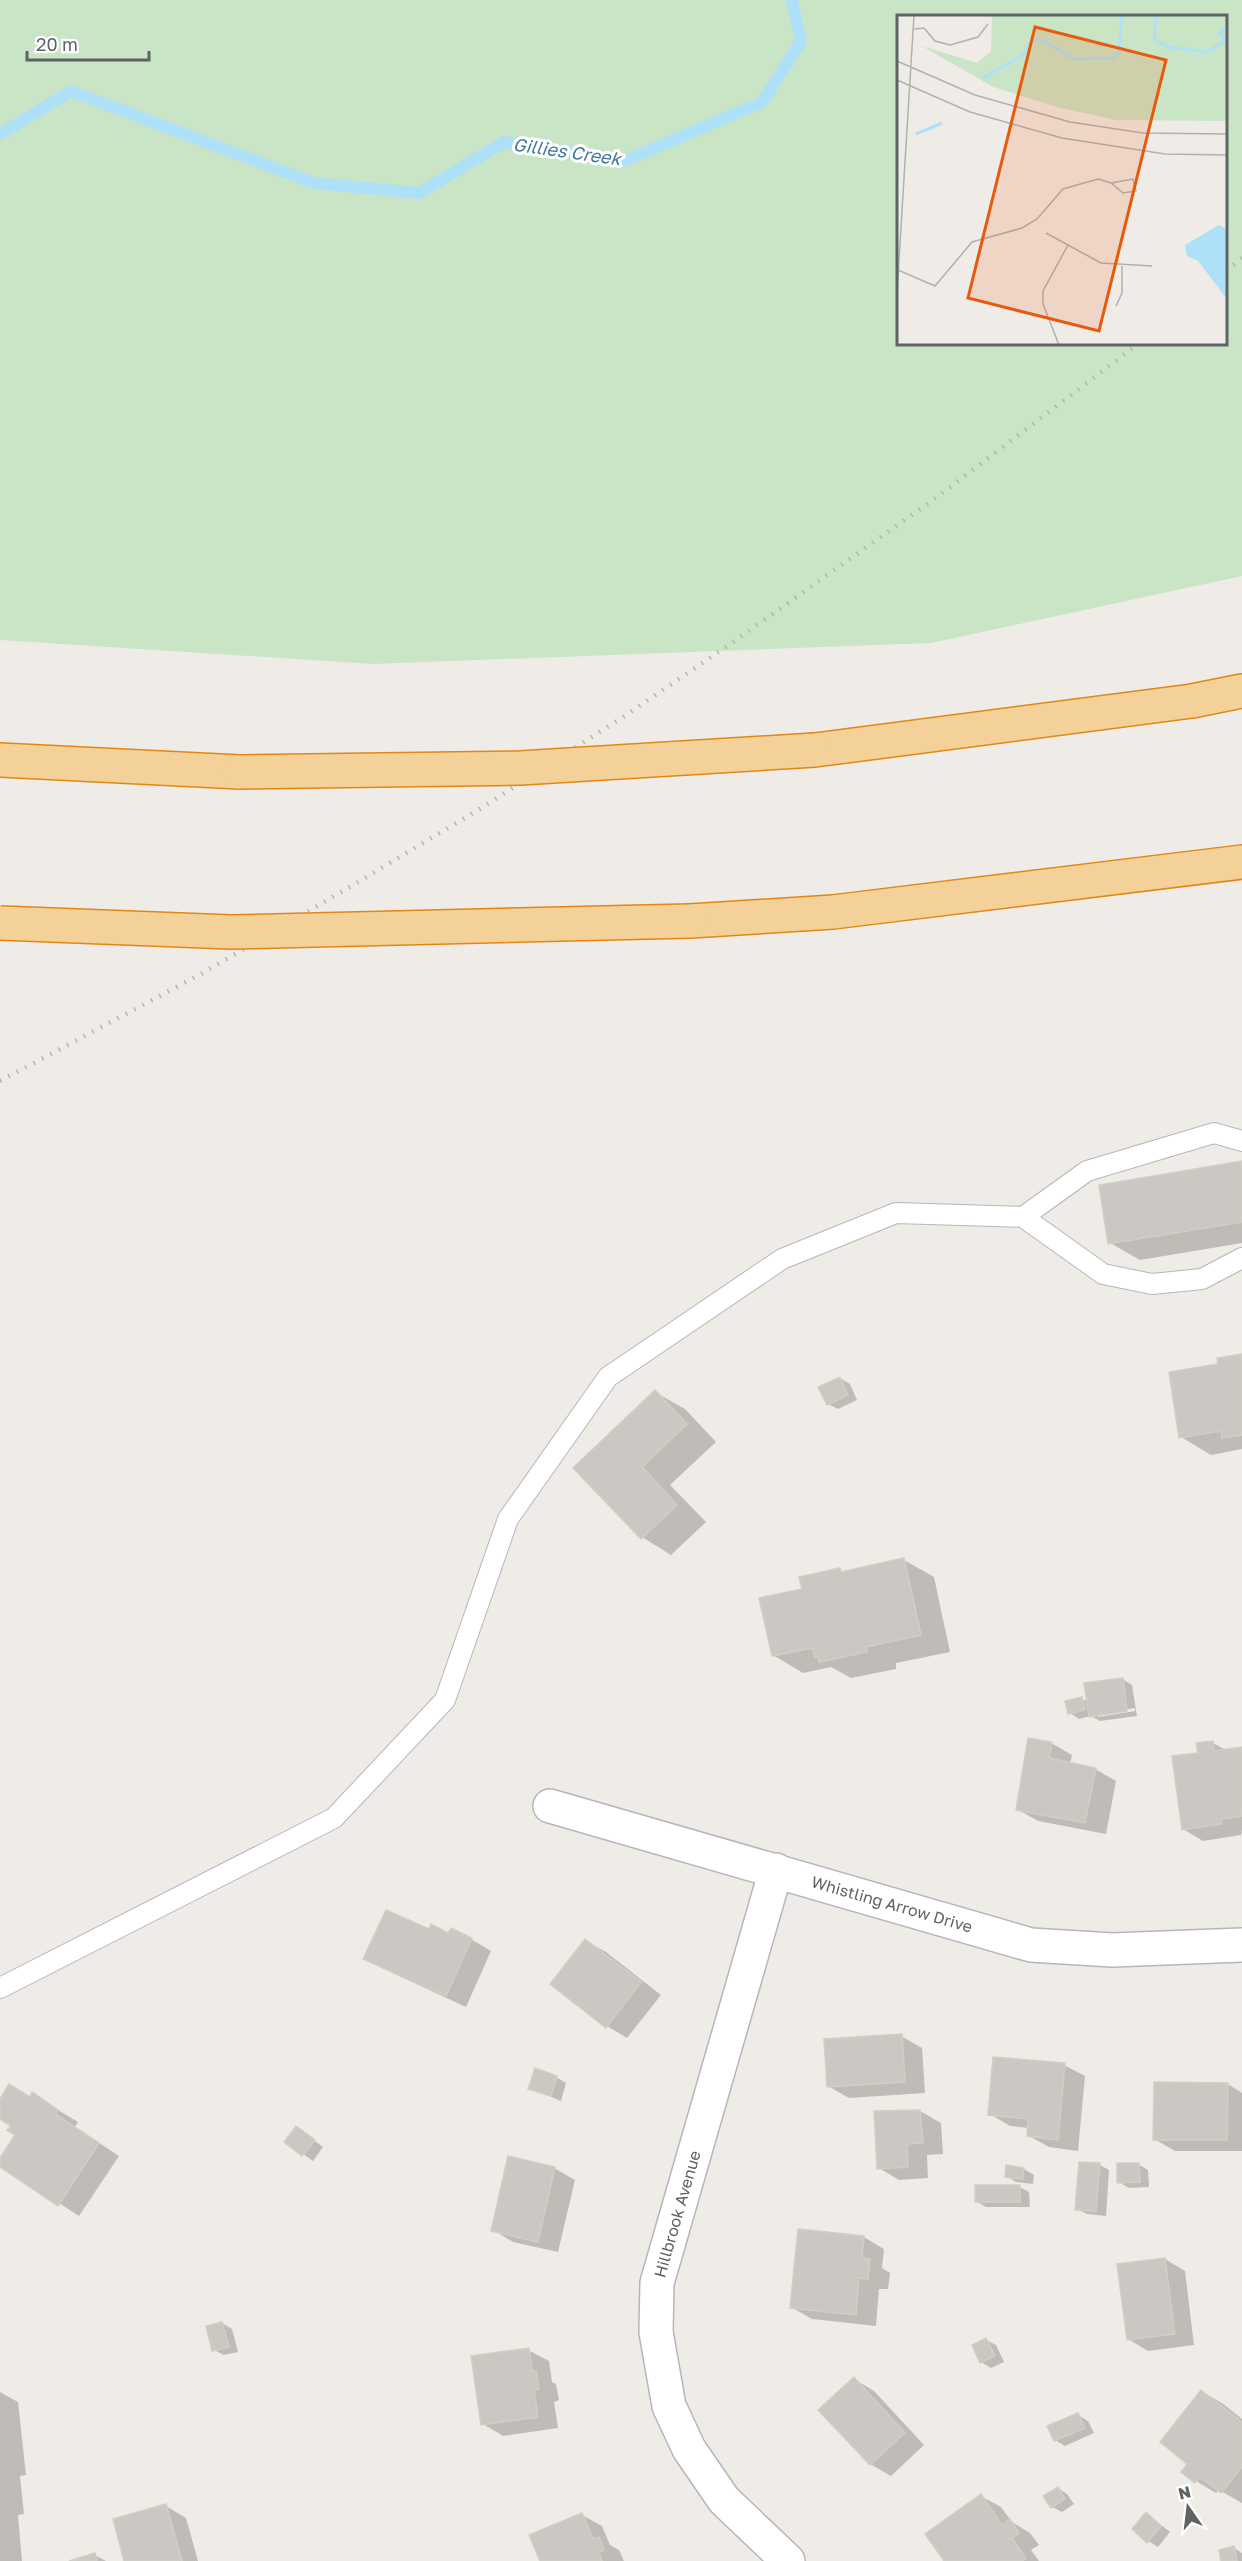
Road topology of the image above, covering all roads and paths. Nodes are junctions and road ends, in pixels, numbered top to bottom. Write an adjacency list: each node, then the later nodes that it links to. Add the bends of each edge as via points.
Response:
1 (1242, 691): 2 (highway, bridge, via 814,750 520,768 240,772)
2 (0, 760)
3 (1242, 862): 4 (highway, bridge, via 833,912 690,921 231,932)
4 (0, 923)
5 (1242, 1141): 6 (lane, via 1214,1133 1087,1171)
6 (1023, 1217): 7 (lane, via 1103,1274 1152,1284 1202,1279); 11 (lane, via 896,1213 782,1258 608,1377 508,1519 445,1700 334,1818)
7 (1242, 1258)
8 (550, 1806): 9 (street, Whistling Arrow Drive)
9 (776, 1870): 10 (street, Whistling Arrow Drive, via 1031,1945 1112,1950); 12 (street, Hillbrook Avenue, via 657,2283 656,2332 669,2406 689,2449 724,2500)
10 (1242, 1945)
11 (0, 1988)
12 (788, 2561)

